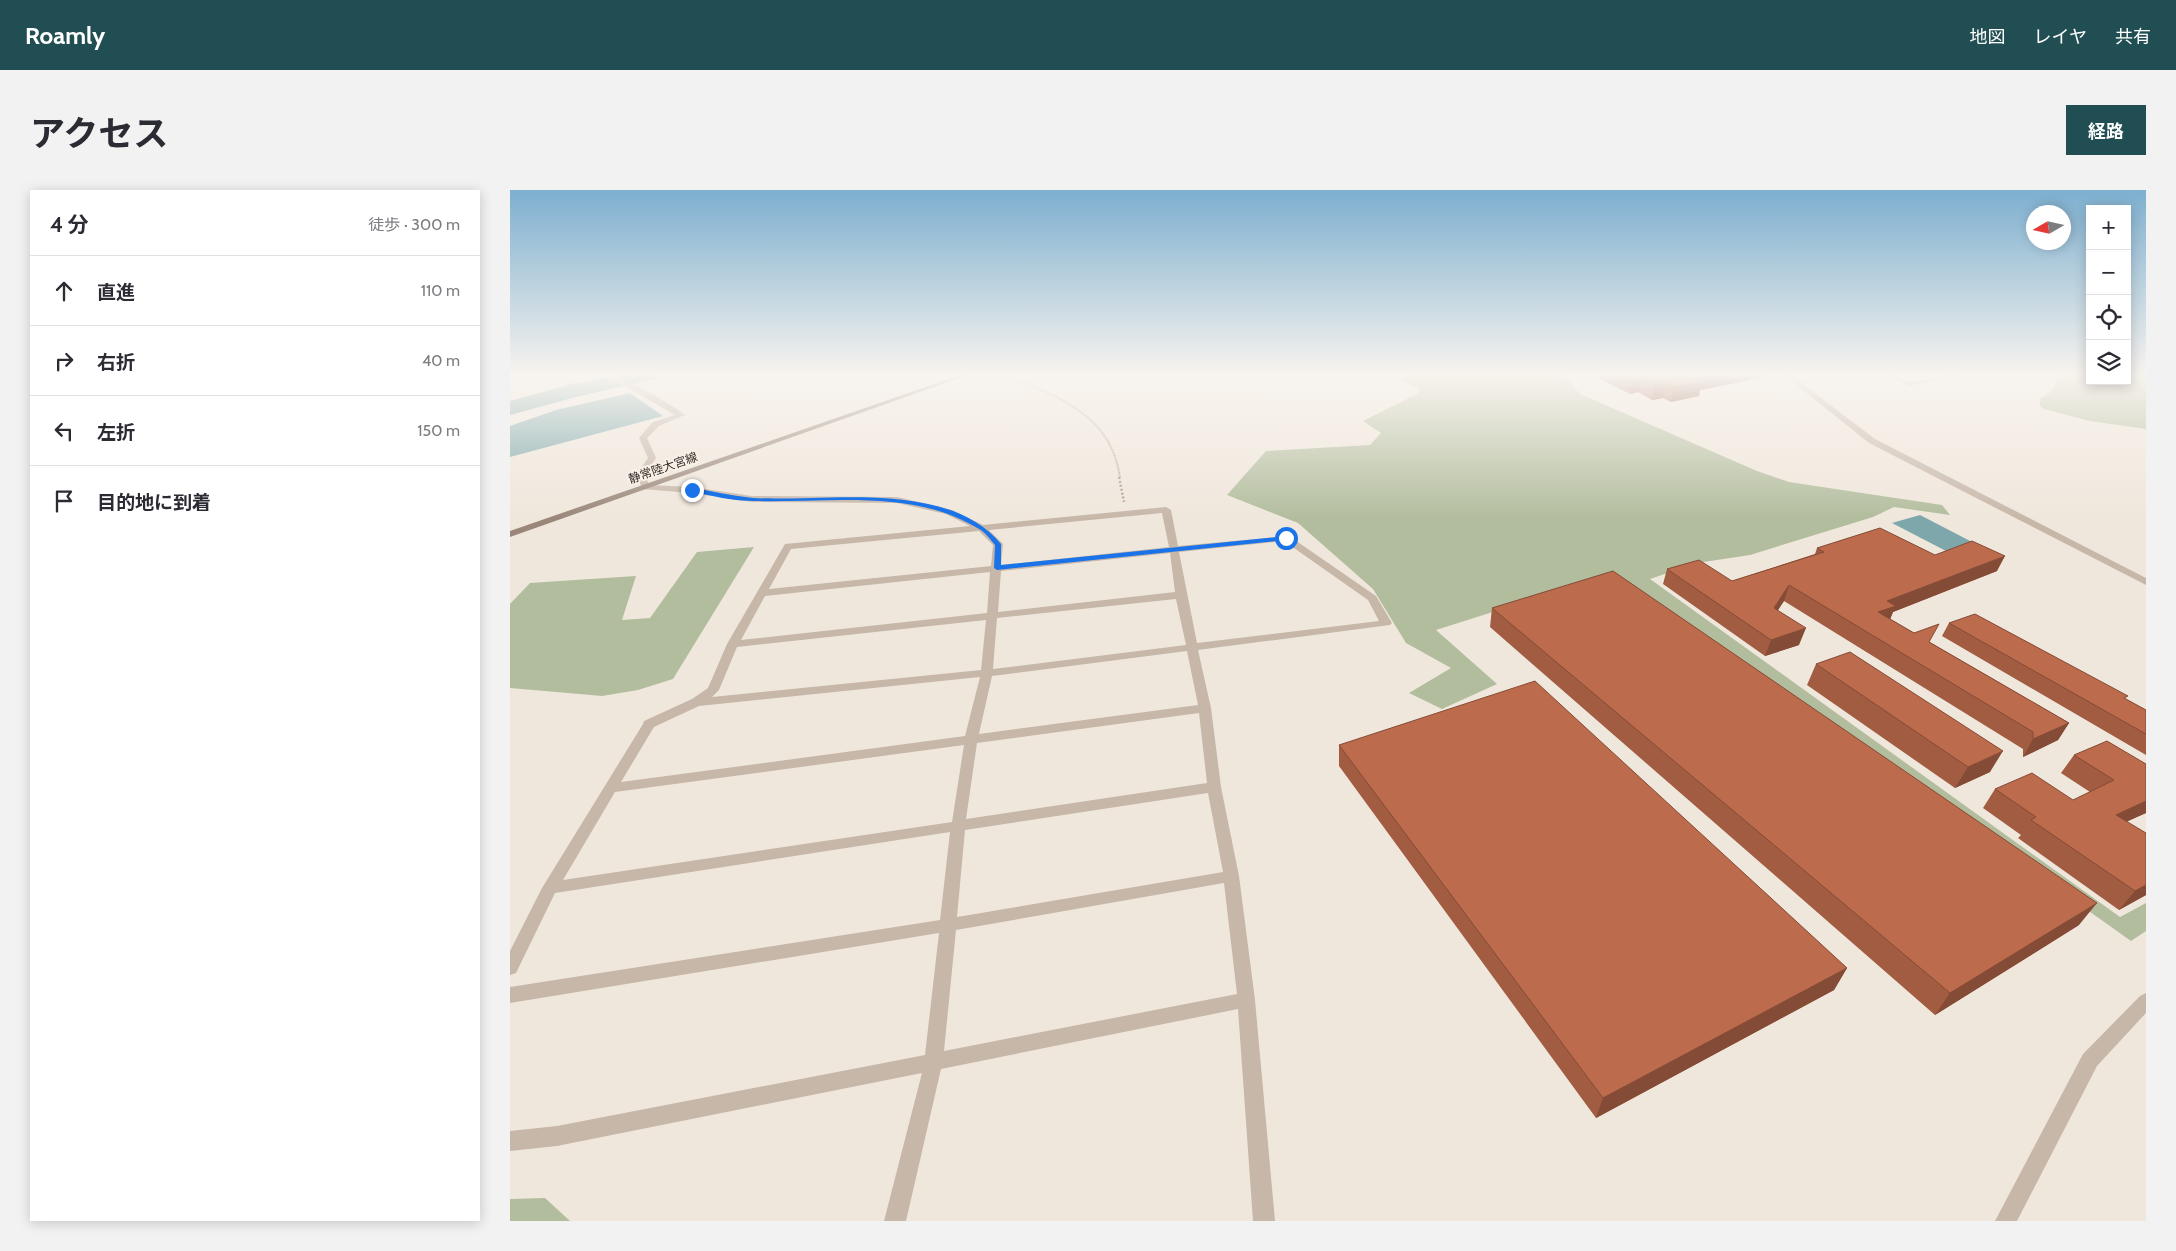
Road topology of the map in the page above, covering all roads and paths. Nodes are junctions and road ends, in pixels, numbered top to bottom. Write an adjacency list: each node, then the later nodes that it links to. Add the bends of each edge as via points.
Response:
1 (659, 423): 5 (street, via 643,438 652,458 641,474)
2 (825, 423): 5 (main road, 静常陸大宮線)
3 (1096, 423): 6 (path, via 1115,454 1120,490)
4 (1849, 423): 11 (street, via 1872,441)
5 (645, 487): 7 (street, via 752,499 897,500 949,512); 8 (main road, 静常陸大宮線)
6 (1128, 514): 7 (street); 9 (street, via 1166,510)
7 (982, 528): 10 (street, via 998,544); 12 (street, via 788,546)
8 (510, 534)
9 (1174, 549): 10 (street); 13 (street); 16 (street, via 1286,538 1372,598 1386,623)
10 (997, 568): 12 (street); 14 (street)
11 (2146, 582)
12 (761, 593): 15 (street)
13 (1181, 595): 14 (street); 16 (street)
14 (992, 616): 15 (street); 17 (street)
15 (733, 644): 18 (street, via 713,690)
16 (1193, 649): 17 (street); 19 (street)
17 (988, 673): 18 (street); 20 (street)
18 (696, 702): 22 (street, via 649,724)
19 (1205, 708): 20 (street); 21 (street)
20 (971, 740): 22 (street); 23 (street)
21 (1214, 787): 23 (street); 24 (street)
22 (610, 788): 25 (street)
23 (958, 827): 25 (street); 26 (street)
24 (1231, 876): 26 (street); 29 (street)
25 (550, 888): 27 (street)
26 (948, 925): 28 (street); 31 (street)
27 (510, 968)
28 (510, 995)
29 (1246, 1000): 31 (street); 34 (street)
30 (2146, 1001): 35 (street, via 2090,1060)
31 (934, 1060): 32 (street, via 557,1136); 33 (street)
32 (510, 1141)
33 (895, 1221)
34 (1264, 1221)
35 (2006, 1221)

